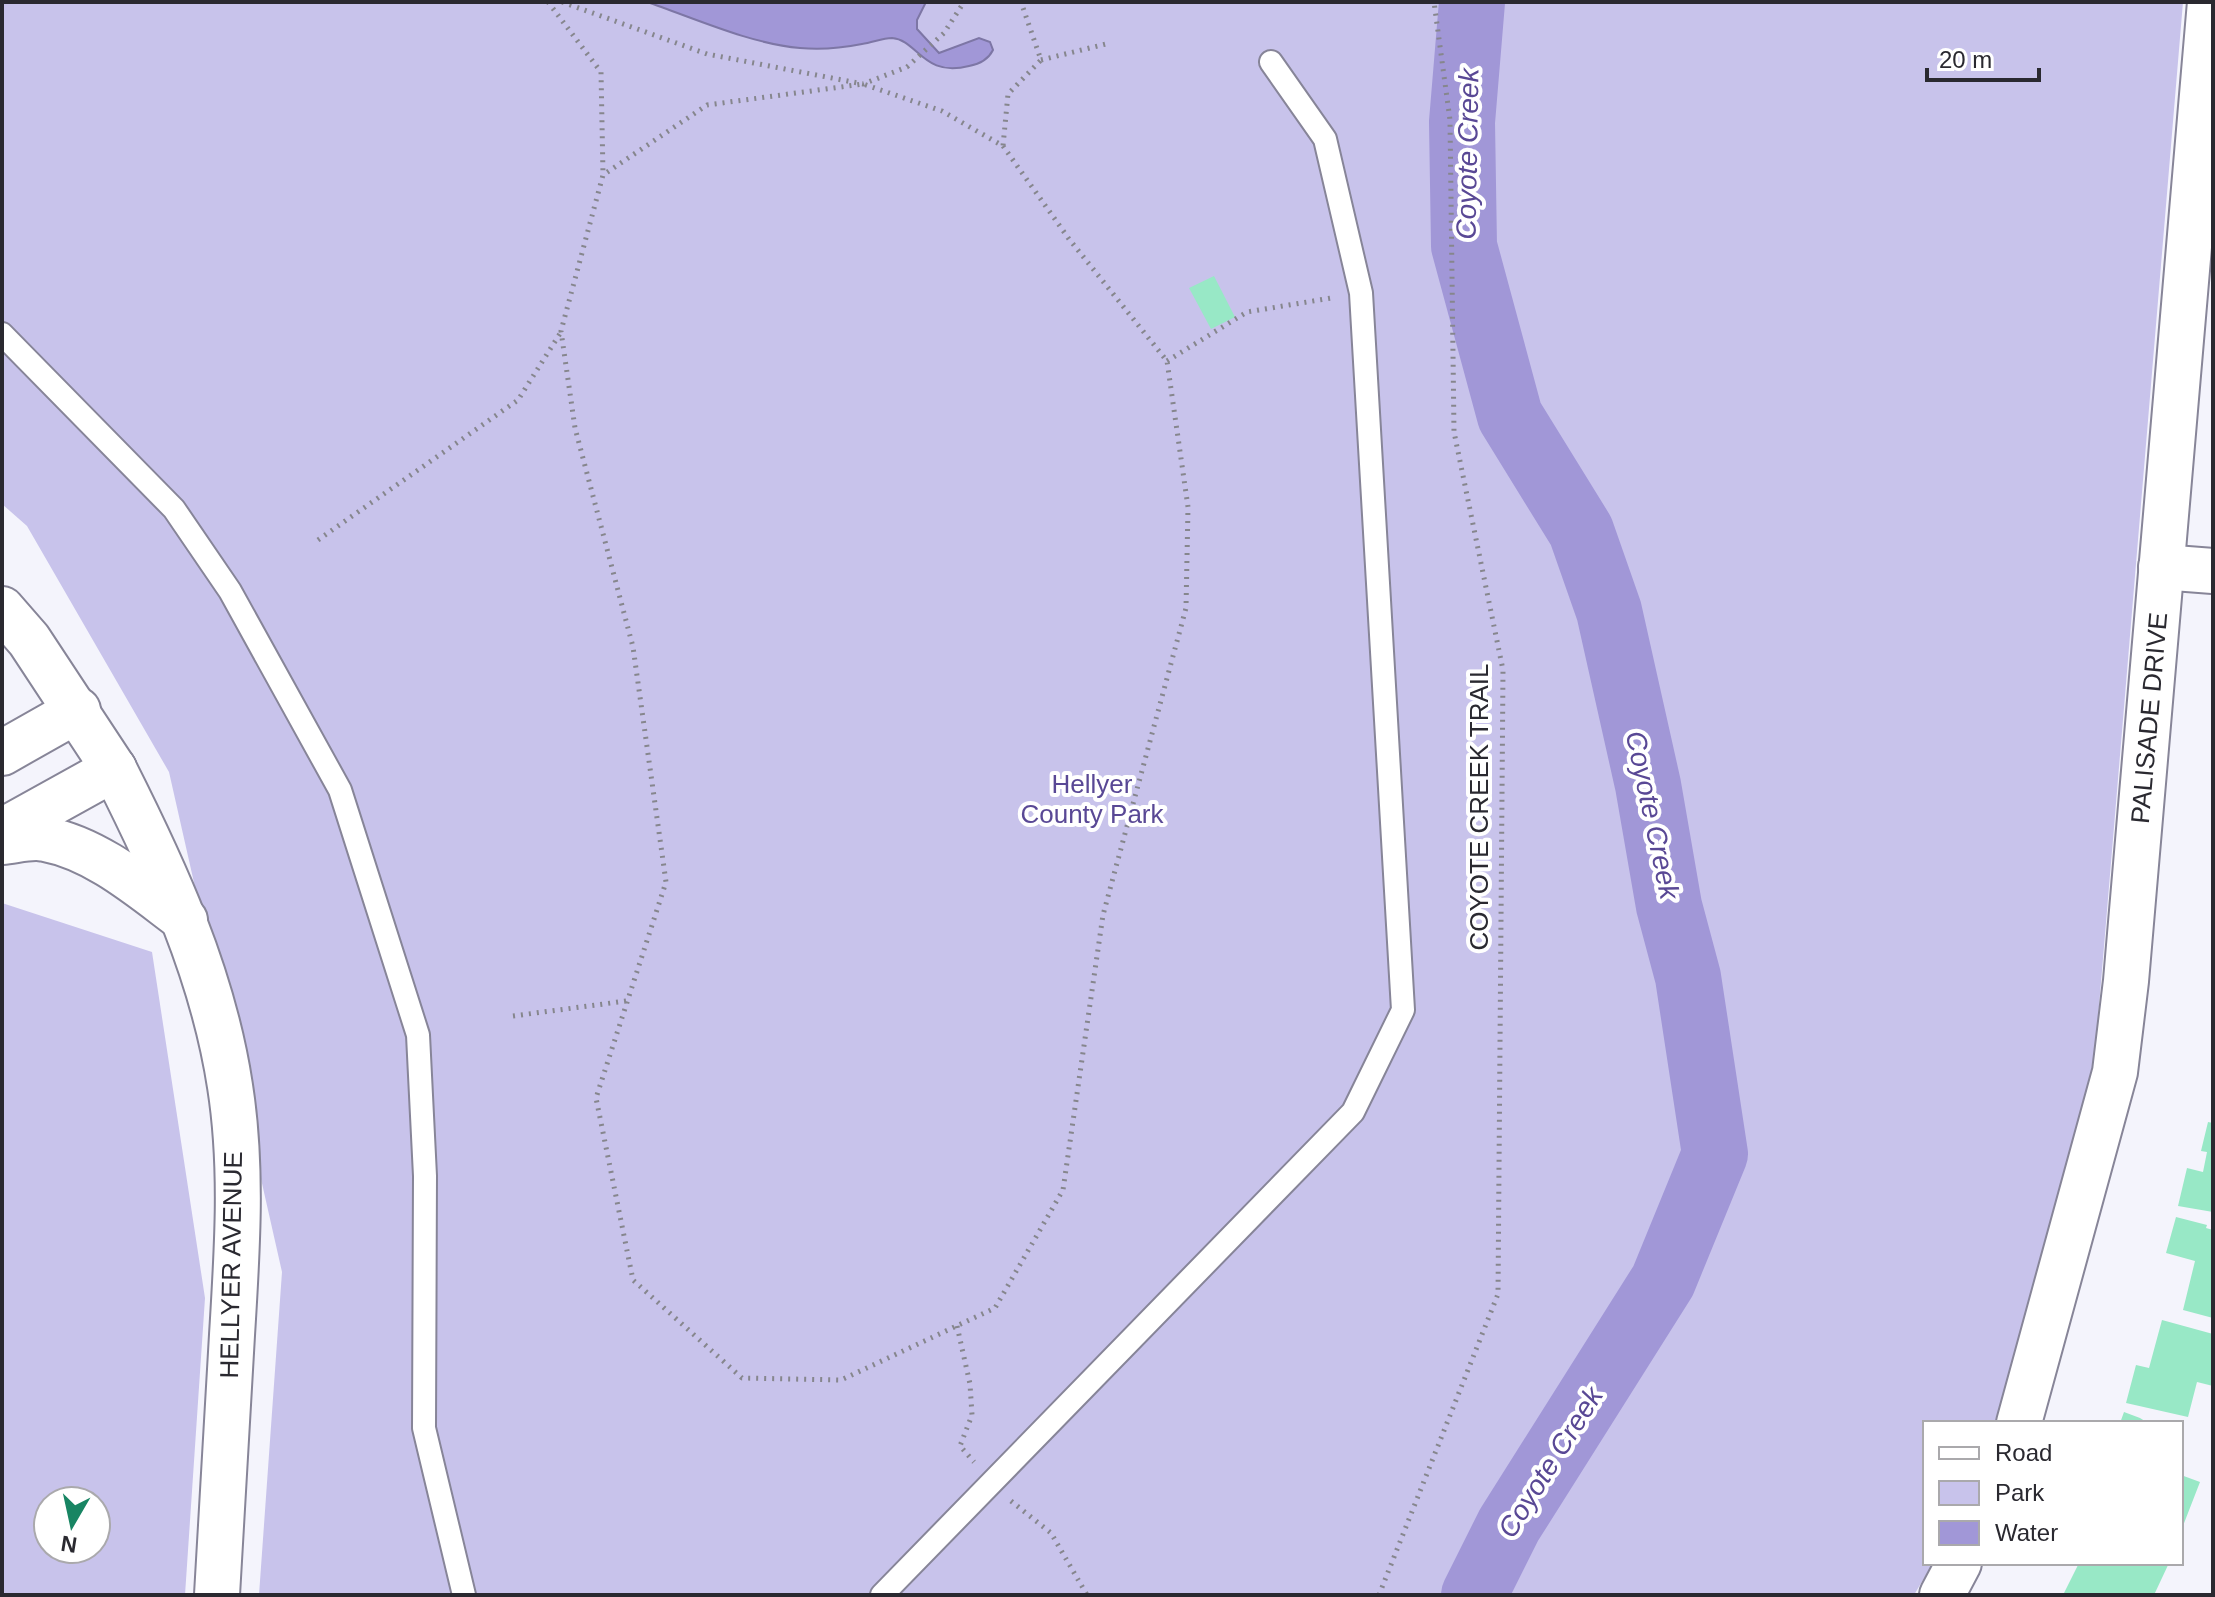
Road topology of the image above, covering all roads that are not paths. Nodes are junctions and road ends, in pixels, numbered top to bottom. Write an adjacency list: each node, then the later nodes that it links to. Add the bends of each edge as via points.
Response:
1 (2210, 2): 4 (main road, PALISADE DRIVE)
2 (1271, 62): 17 (lane, via 1325,139 1361,293 1403,1010 1353,1112)
3 (2, 334): 15 (lane, via 174,509 230,591 340,790 418,1035 425,1176 424,1428)
4 (2161, 567): 5 (main road); 13 (main road, PALISADE DRIVE, via 2115,1072)
5 (2213, 571)
6 (2, 609): 7 (main road, HELLYER AVENUE)
7 (78, 710): 8 (main road); 9 (main road, HELLYER AVENUE)
8 (2, 753)
9 (114, 769): 10 (main road); 12 (main road, HELLYER AVENUE)
10 (2, 831)
11 (2, 842): 12 (main road, via 43,838 77,849 118,871)
12 (185, 920): 16 (main road, HELLYER AVENUE, via 230,1086 238,1187)
13 (2020, 1421)
14 (1958, 1565): 18 (main road)
15 (469, 1594)
16 (217, 1595)
17 (882, 1595)
18 (1942, 1595)

